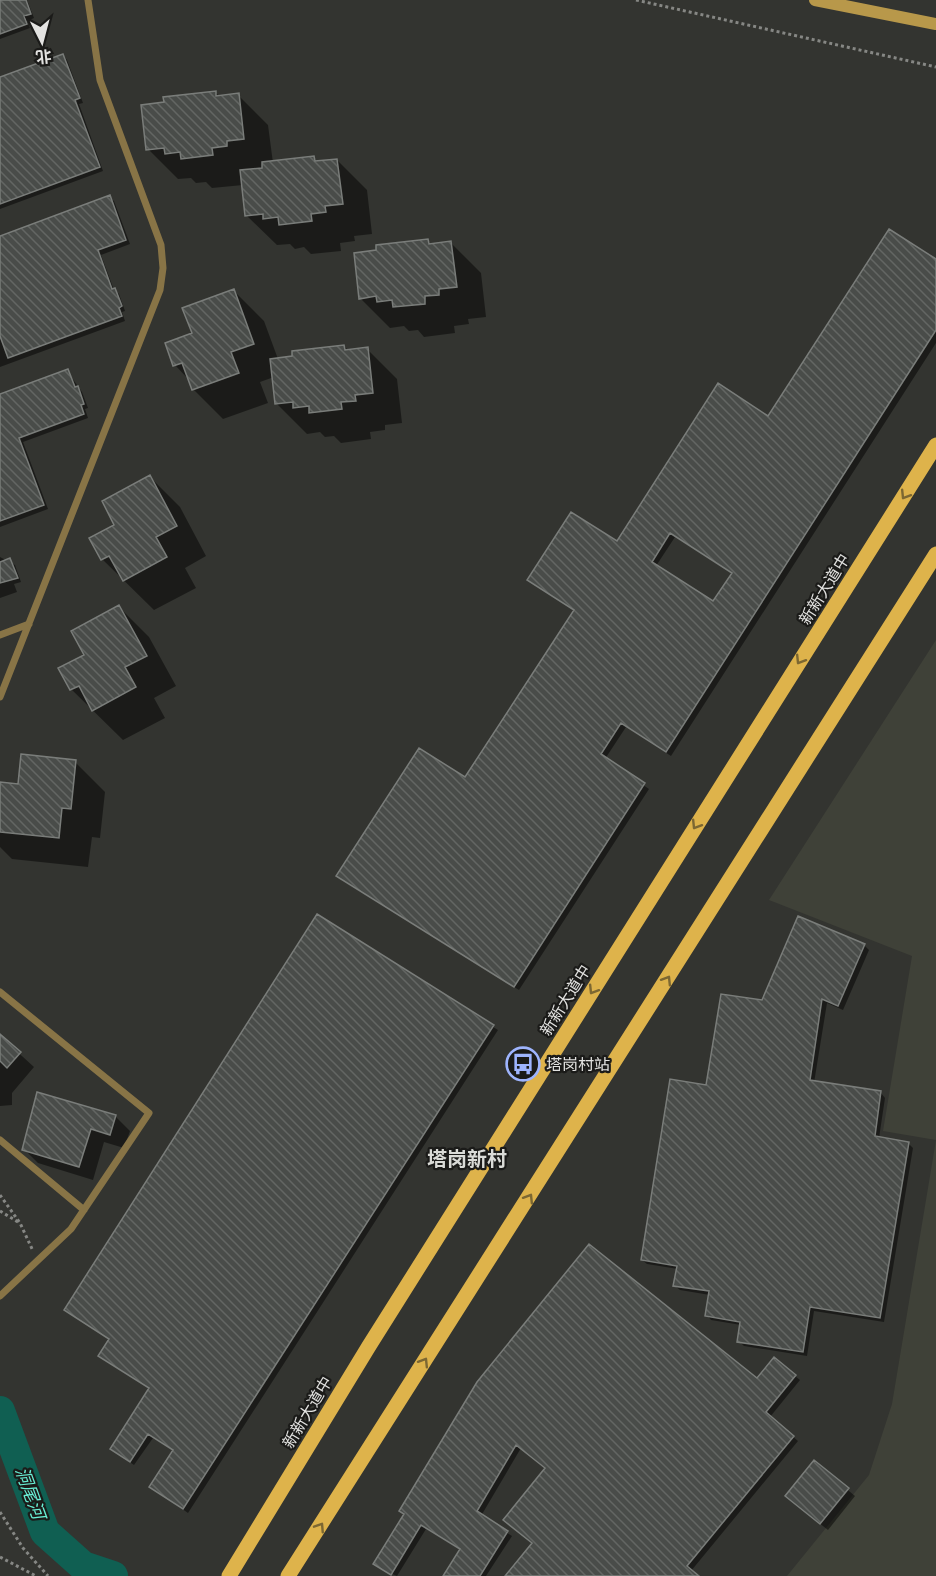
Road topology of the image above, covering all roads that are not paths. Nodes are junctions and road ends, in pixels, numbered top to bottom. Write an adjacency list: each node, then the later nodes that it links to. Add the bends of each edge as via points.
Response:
1 (88, 0): 6 (lane, via 100,80 161,245 163,268 160,290)
2 (814, 0): 3 (street)
3 (936, 24)
4 (936, 446): 13 (main road, 新新大道中, one-way to 13, via 369,1346)
5 (936, 554): 14 (main road, one-way to 5)
6 (28, 624): 7 (lane); 8 (lane)
7 (0, 635)
8 (0, 697)
9 (0, 992): 11 (lane, via 149,1113)
10 (0, 1140): 11 (lane)
11 (84, 1210): 12 (lane, via 71,1229)
12 (0, 1296)
13 (229, 1576)
14 (288, 1576)

